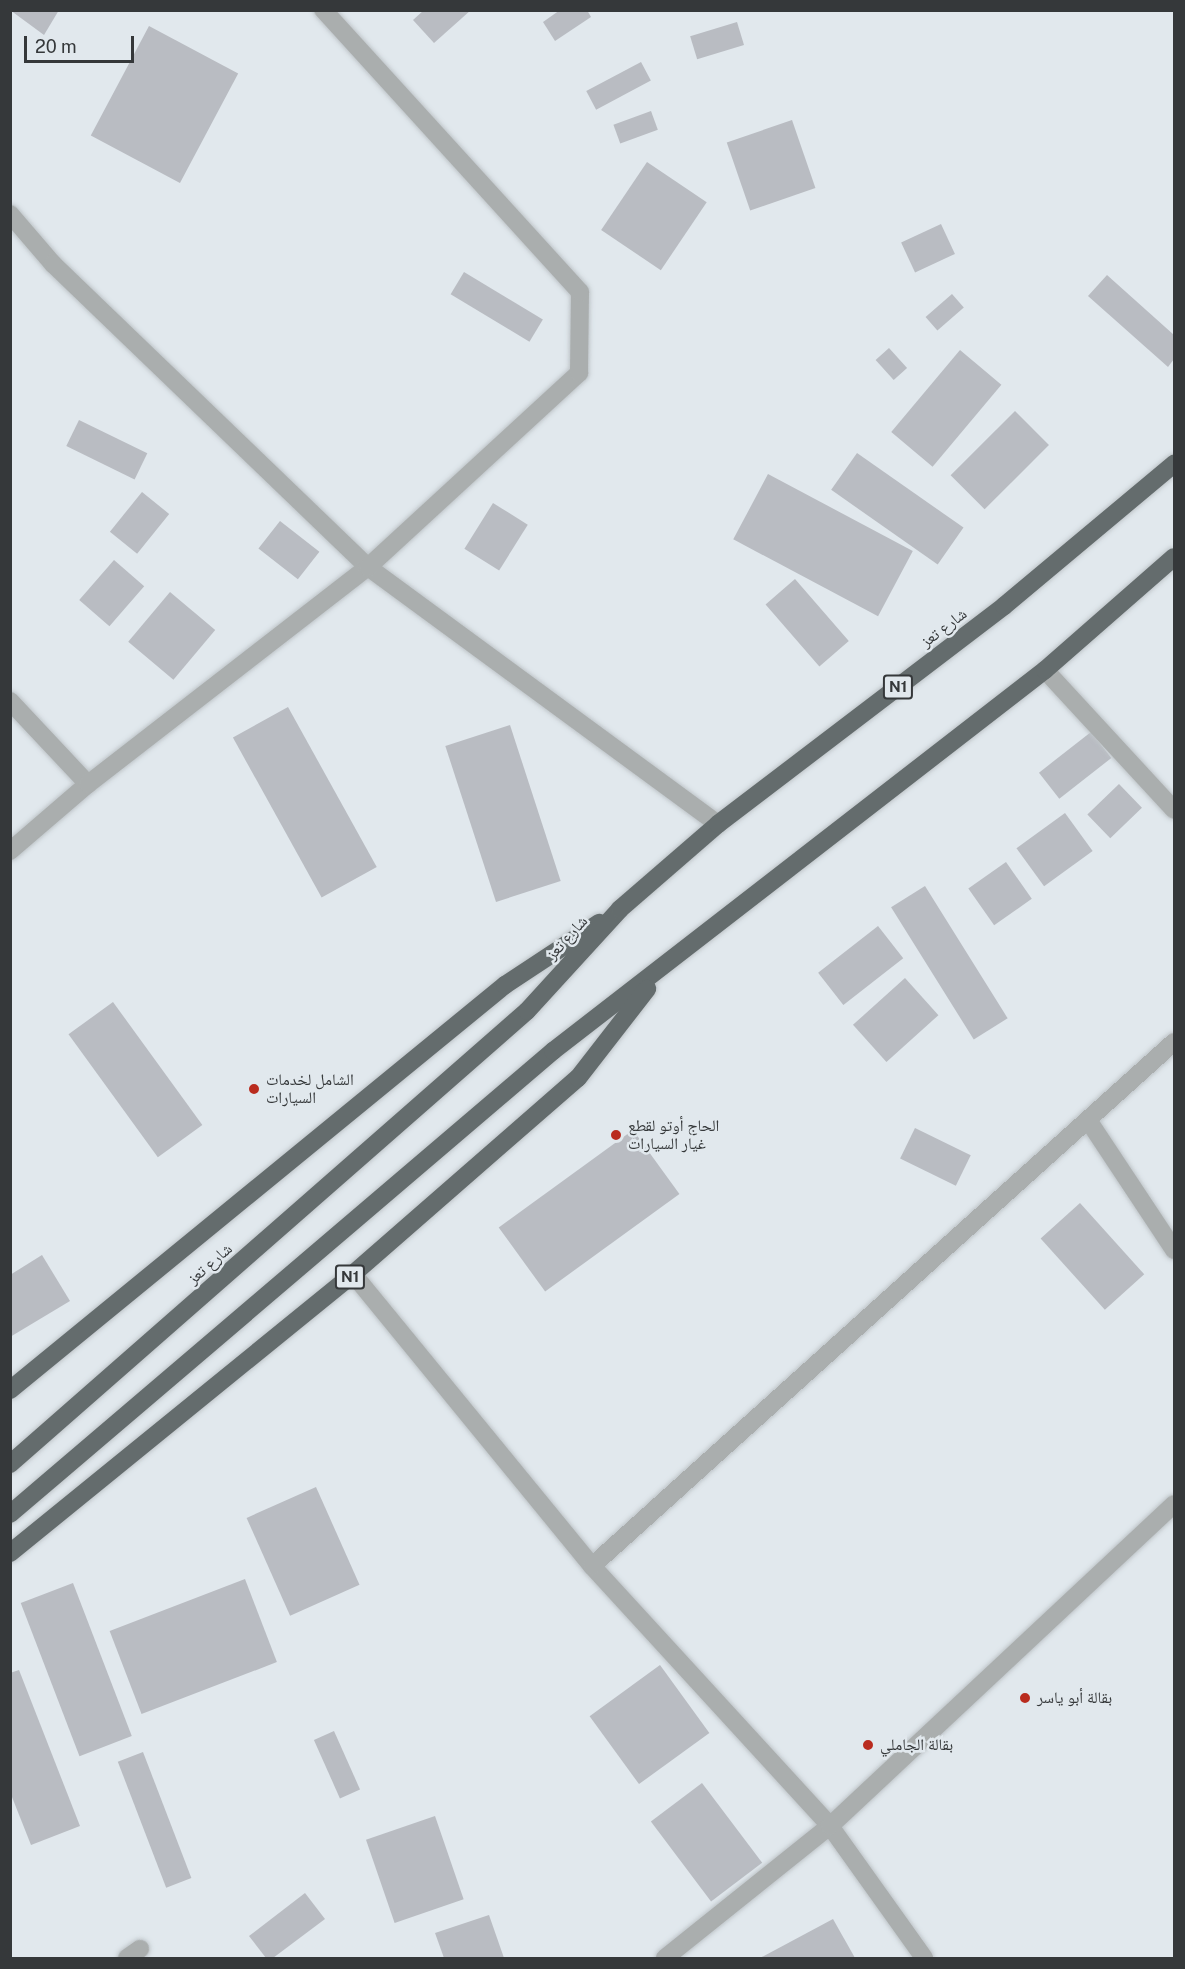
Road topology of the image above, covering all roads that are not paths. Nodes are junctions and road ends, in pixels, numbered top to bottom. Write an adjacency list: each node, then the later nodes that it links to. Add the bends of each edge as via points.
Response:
1 (323, 10): 5 (street, via 580,292 579,373)
2 (10, 214): 5 (street, via 53,264)
3 (1174, 464): 10 (highway, شارع تعز / N1, via 1004,606)
4 (1174, 557): 6 (highway, N1)
5 (368, 567): 8 (street); 10 (street)
6 (1045, 670): 9 (street); 13 (highway, N1)
7 (10, 701): 8 (street)
8 (88, 784): 11 (street)
9 (1174, 810)
10 (718, 824): 12 (highway, شارع تعز / N1)
11 (10, 851)
12 (620, 909): 18 (highway, N1, via 505,985); 19 (highway, شارع تعز / N1, via 527,1011)
13 (661, 971): 17 (highway, N1, via 578,1078); 21 (highway, N1, via 553,1051)
14 (1174, 1042): 15 (street)
15 (1088, 1120): 16 (street); 23 (street)
16 (1174, 1250)
17 (353, 1274): 22 (highway, N1); 23 (street)
18 (10, 1390)
19 (10, 1464)
20 (1174, 1504): 24 (street)
21 (10, 1514)
22 (10, 1553)
23 (592, 1566): 24 (street)
24 (830, 1826): 25 (street); 26 (street)
25 (665, 1959)
26 (924, 1959)

